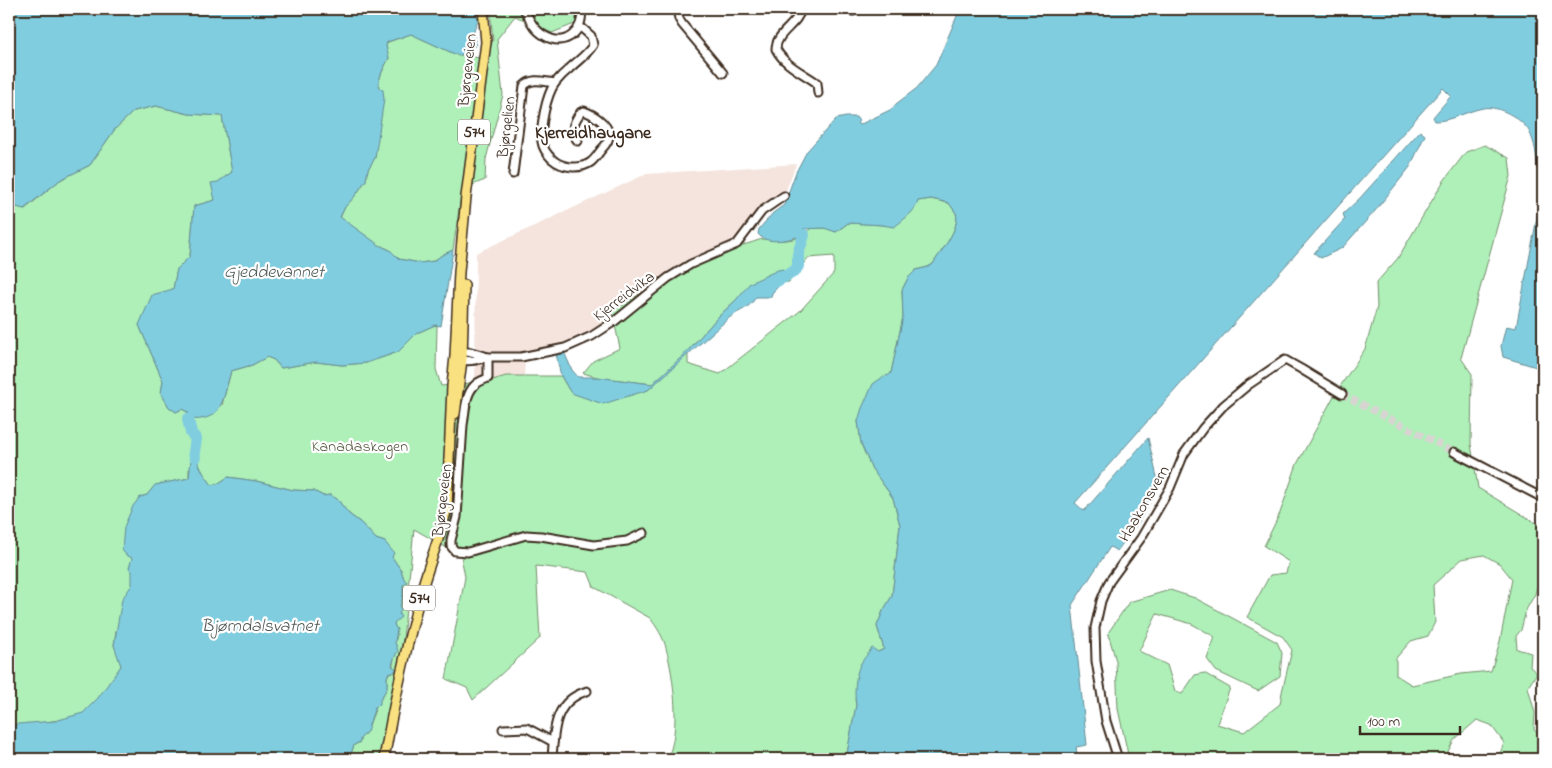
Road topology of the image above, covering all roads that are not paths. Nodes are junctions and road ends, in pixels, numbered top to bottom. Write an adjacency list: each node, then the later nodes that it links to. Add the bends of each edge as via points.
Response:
1 (483, 9): 15 (main road, Bjørgeveien / 574, via 486,42 459,272)
2 (524, 9): 8 (street, via 536,30 552,39 563,40 574,35)
3 (580, 9): 8 (street)
4 (677, 9): 9 (street, via 682,24)
5 (801, 9): 11 (street, via 799,16 778,39 776,49 798,71 817,83)
6 (849, 9): 7 (street)
7 (859, 9)
8 (579, 28): 10 (street, via 591,36 593,45)
9 (723, 73)
10 (555, 83): 12 (street, via 546,110 543,146 555,162 580,167 597,156 609,140 609,134 605,125 584,111 573,125); 13 (street, Bjørgelien, via 532,81 524,86)
11 (818, 93)
12 (578, 141)
13 (513, 174)
14 (784, 196): 16 (street, Kjerreidvika, via 762,211 737,244 668,278 592,336 564,348 541,353)
15 (460, 356): 16 (street, Kjerreidvika, via 470,361); 24 (main road, Bjørgeveien / 574, via 447,508 417,605)
16 (488, 357): 20 (street, Bjørgeveien, via 488,378 471,389 465,412 457,517 451,540 455,551 468,552 526,535 594,545 627,541)
17 (1342, 394): 26 (street, Haakonsvern, via 1285,360 1223,406 1184,454 1156,513 1109,582 1097,615 1096,661 1107,726)
18 (1454, 452): 19 (street)
19 (1543, 498)
20 (644, 533)
21 (587, 691): 23 (street, via 568,700 561,708)
22 (503, 729): 23 (street, via 527,728)
23 (553, 742): 25 (street)
24 (384, 759)
25 (552, 759)
26 (1118, 759)

